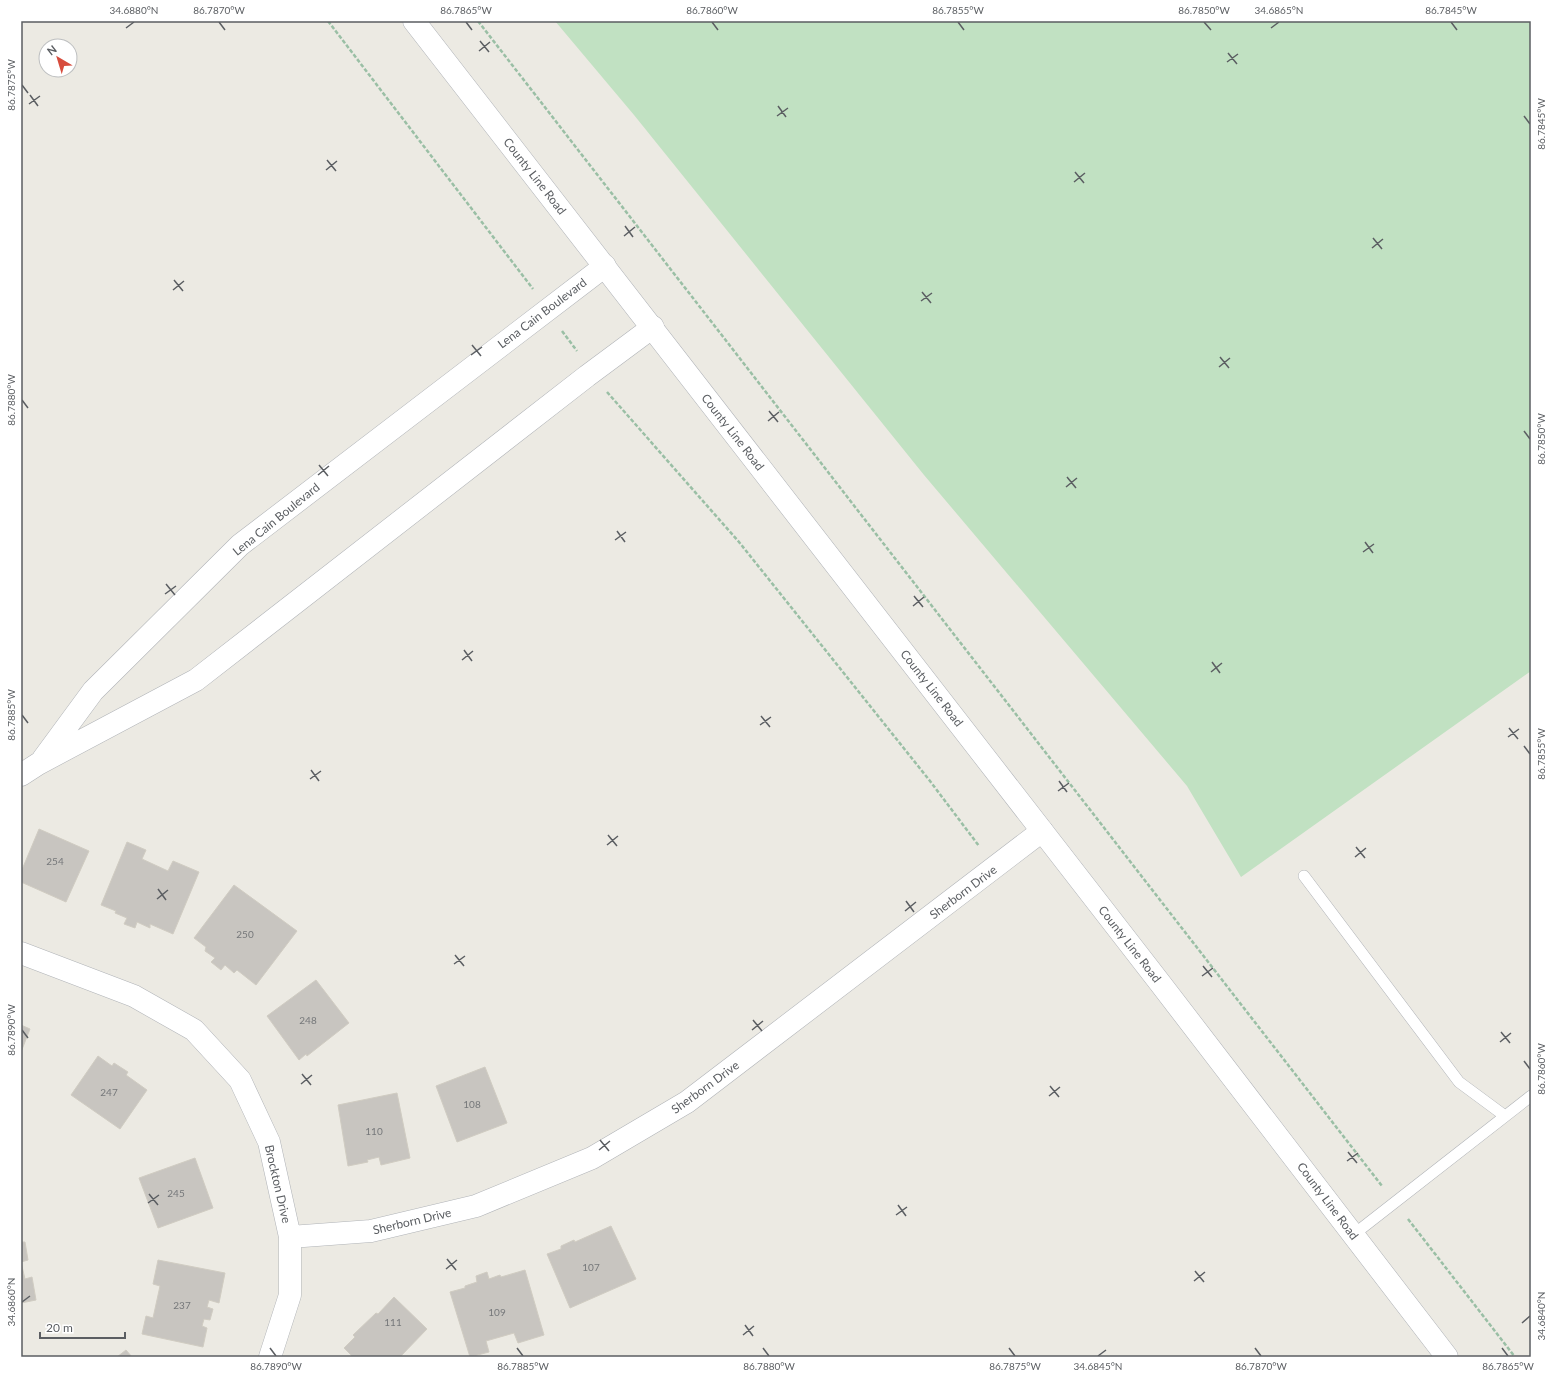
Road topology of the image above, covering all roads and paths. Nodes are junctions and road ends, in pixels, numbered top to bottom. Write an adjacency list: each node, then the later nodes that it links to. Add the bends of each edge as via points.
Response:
1 (328, 21): 5 (path)
2 (414, 21): 4 (street, County Line Road)
3 (478, 21): 15 (path)
4 (605, 266): 5 (street, Lena Cain Boulevard); 6 (street, County Line Road)
5 (547, 309): 7 (path); 8 (street, Lena Cain Boulevard, via 240,545 93,691)
6 (653, 327): 7 (street, Lena Cain Boulevard); 9 (street, County Line Road)
7 (592, 373): 8 (street, Lena Cain Boulevard, via 196,680); 10 (path, via 739,542)
8 (30, 770)
9 (1042, 831): 10 (street, Sherborn Drive); 16 (street, County Line Road)
10 (996, 867): 17 (street, Sherborn Drive, via 688,1102 592,1158 476,1206 371,1231)
11 (1304, 876): 14 (lane, via 1459,1082)
12 (21, 953): 17 (street, Brockton Drive, via 134,996 194,1030 244,1087 269,1142)
13 (1531, 1096): 14 (lane)
14 (1505, 1116): 15 (lane)
15 (1395, 1202): 16 (lane); 20 (path)
16 (1353, 1234): 19 (street, County Line Road)
17 (290, 1237): 18 (street, Brockton Drive, via 290,1295)
18 (270, 1357)
19 (1447, 1357)
20 (1516, 1357)

